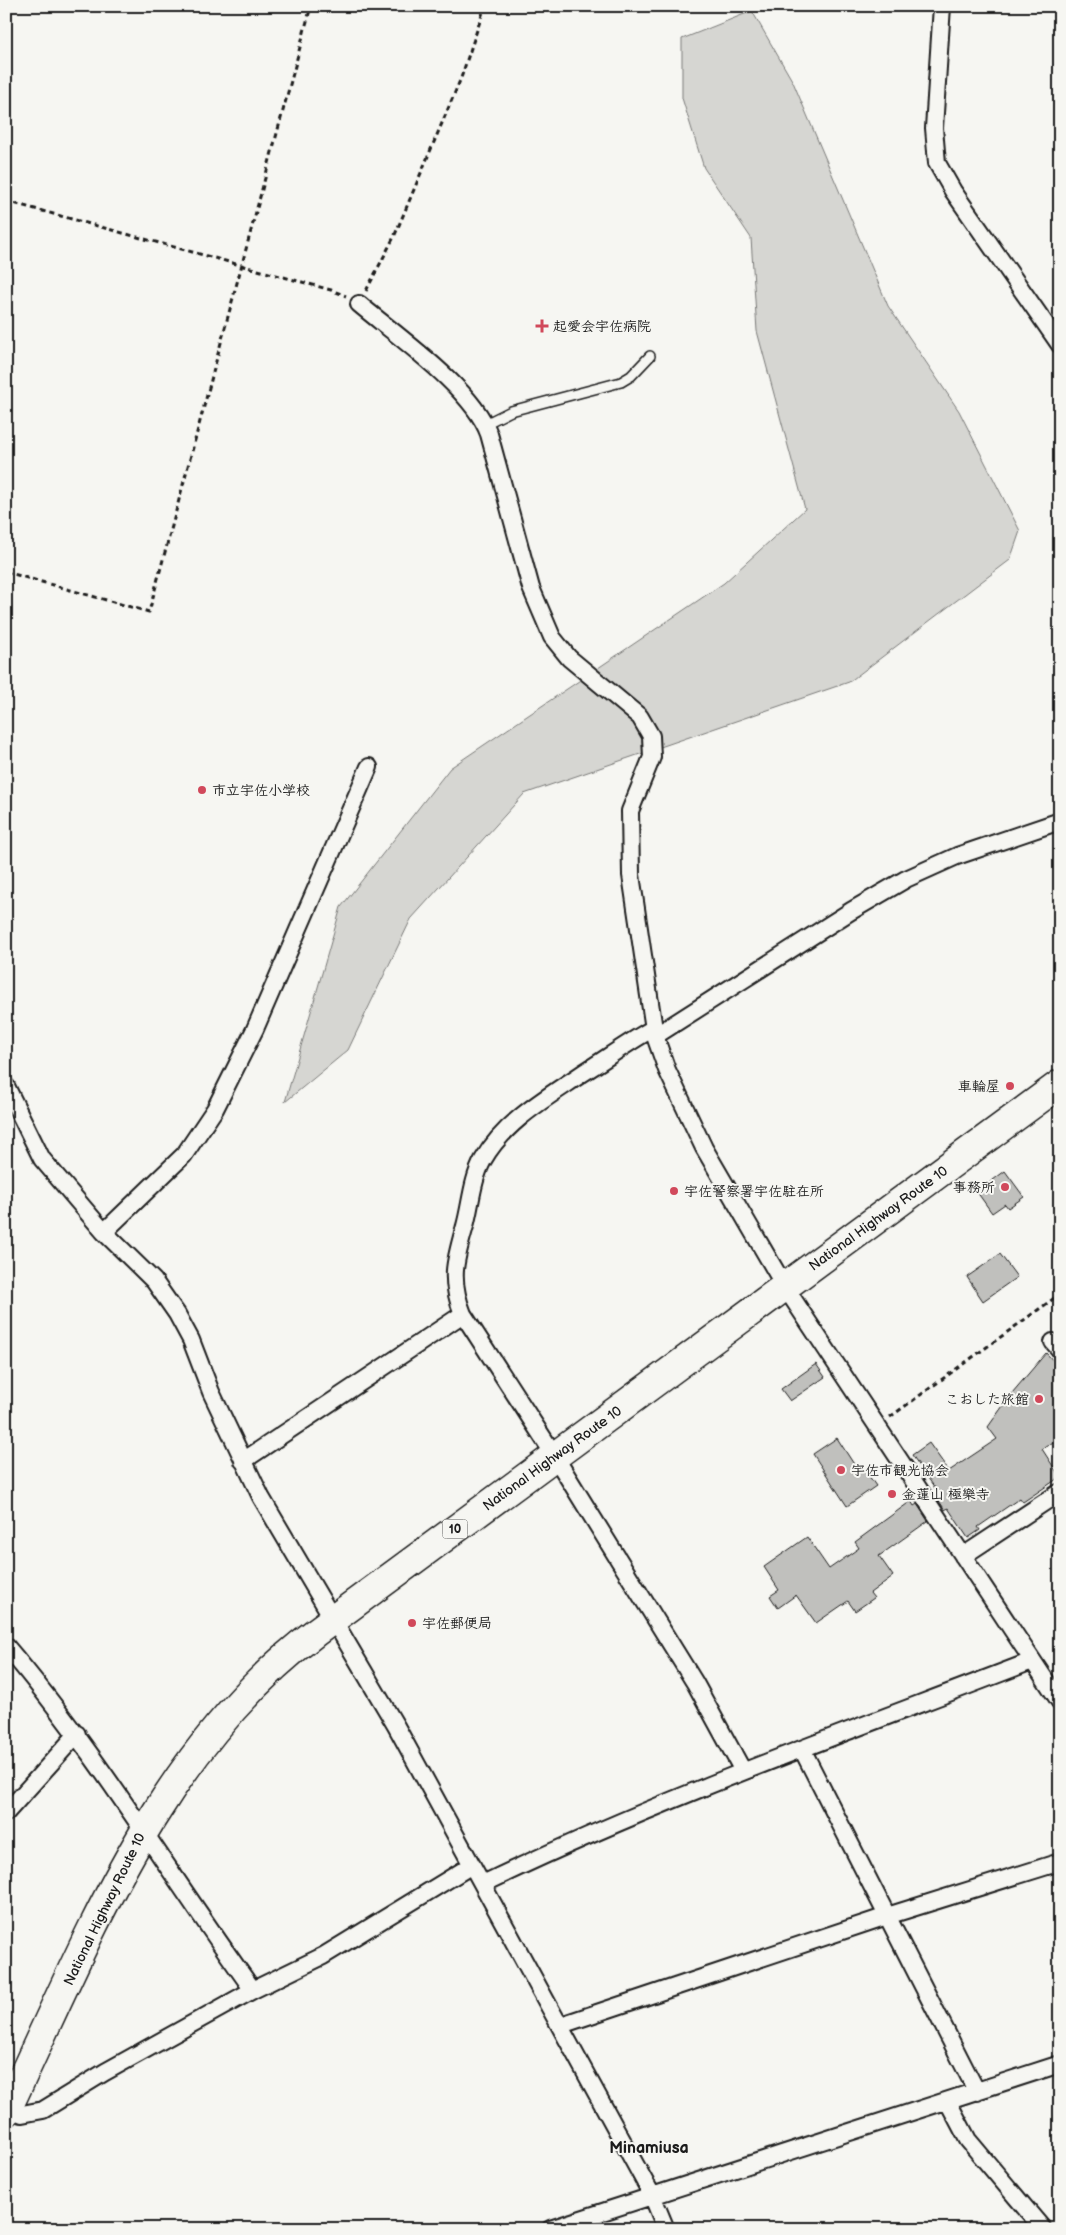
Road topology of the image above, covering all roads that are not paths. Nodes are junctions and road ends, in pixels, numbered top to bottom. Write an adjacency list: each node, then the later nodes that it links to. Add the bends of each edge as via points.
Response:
1 (942, 6): 3 (street, via 934,128 937,162 953,192)
2 (359, 304): 5 (street, via 454,384)
3 (1060, 346)
4 (650, 356): 5 (lane, via 622,382 511,411)
5 (485, 424): 8 (street, via 531,588 552,637 569,658 640,717 651,736 652,757 633,800 629,819 631,875)
6 (369, 767): 11 (street, via 255,1029 215,1109 184,1155)
7 (1060, 821): 8 (street, via 957,856 906,879)
8 (655, 1032): 12 (street, via 667,1070 704,1148); 13 (street, via 535,1105 498,1138 483,1160 475,1179 455,1261 453,1279)
9 (1060, 1084): 12 (highway, National Highway Route 10 / 10)
10 (6, 1086): 11 (street, via 42,1159)
11 (104, 1232): 15 (street, via 154,1281 178,1314)
12 (785, 1287): 14 (highway, National Highway Route 10 / 10); 17 (street)
13 (463, 1314): 14 (street); 15 (street)
14 (555, 1456): 18 (highway, National Highway Route 10 / 10); 24 (street, via 695,1683)
15 (243, 1461): 18 (street)
16 (1060, 1492): 17 (street)
17 (963, 1556): 20 (street)
18 (333, 1619): 26 (highway, National Highway Route 10 / 10, via 237,1705 177,1777); 28 (street)
19 (6, 1646): 22 (street)
20 (1032, 1661): 21 (street); 23 (street)
21 (1060, 1702)
22 (77, 1734): 25 (street); 26 (street)
23 (802, 1750): 24 (street); 30 (street)
24 (743, 1771): 29 (street, via 593,1832)
25 (6, 1813)
26 (144, 1829): 31 (street); 36 (highway, National Highway Route 10 / 10, via 119,1874)
27 (1060, 1862): 30 (street)
28 (472, 1865): 29 (street); 31 (street, via 323,1956)
29 (483, 1884): 32 (street)
30 (887, 1916): 32 (street); 34 (street)
31 (253, 1990): 36 (street, via 43,2110 22,2114)
32 (561, 2025): 37 (street)
33 (1060, 2064): 34 (street)
34 (976, 2092): 35 (street)
35 (948, 2102): 37 (street); 40 (street, via 968,2140)
36 (7, 2110)
37 (652, 2195): 38 (street); 39 (street)
38 (550, 2229)
39 (666, 2229)
40 (1043, 2229)

